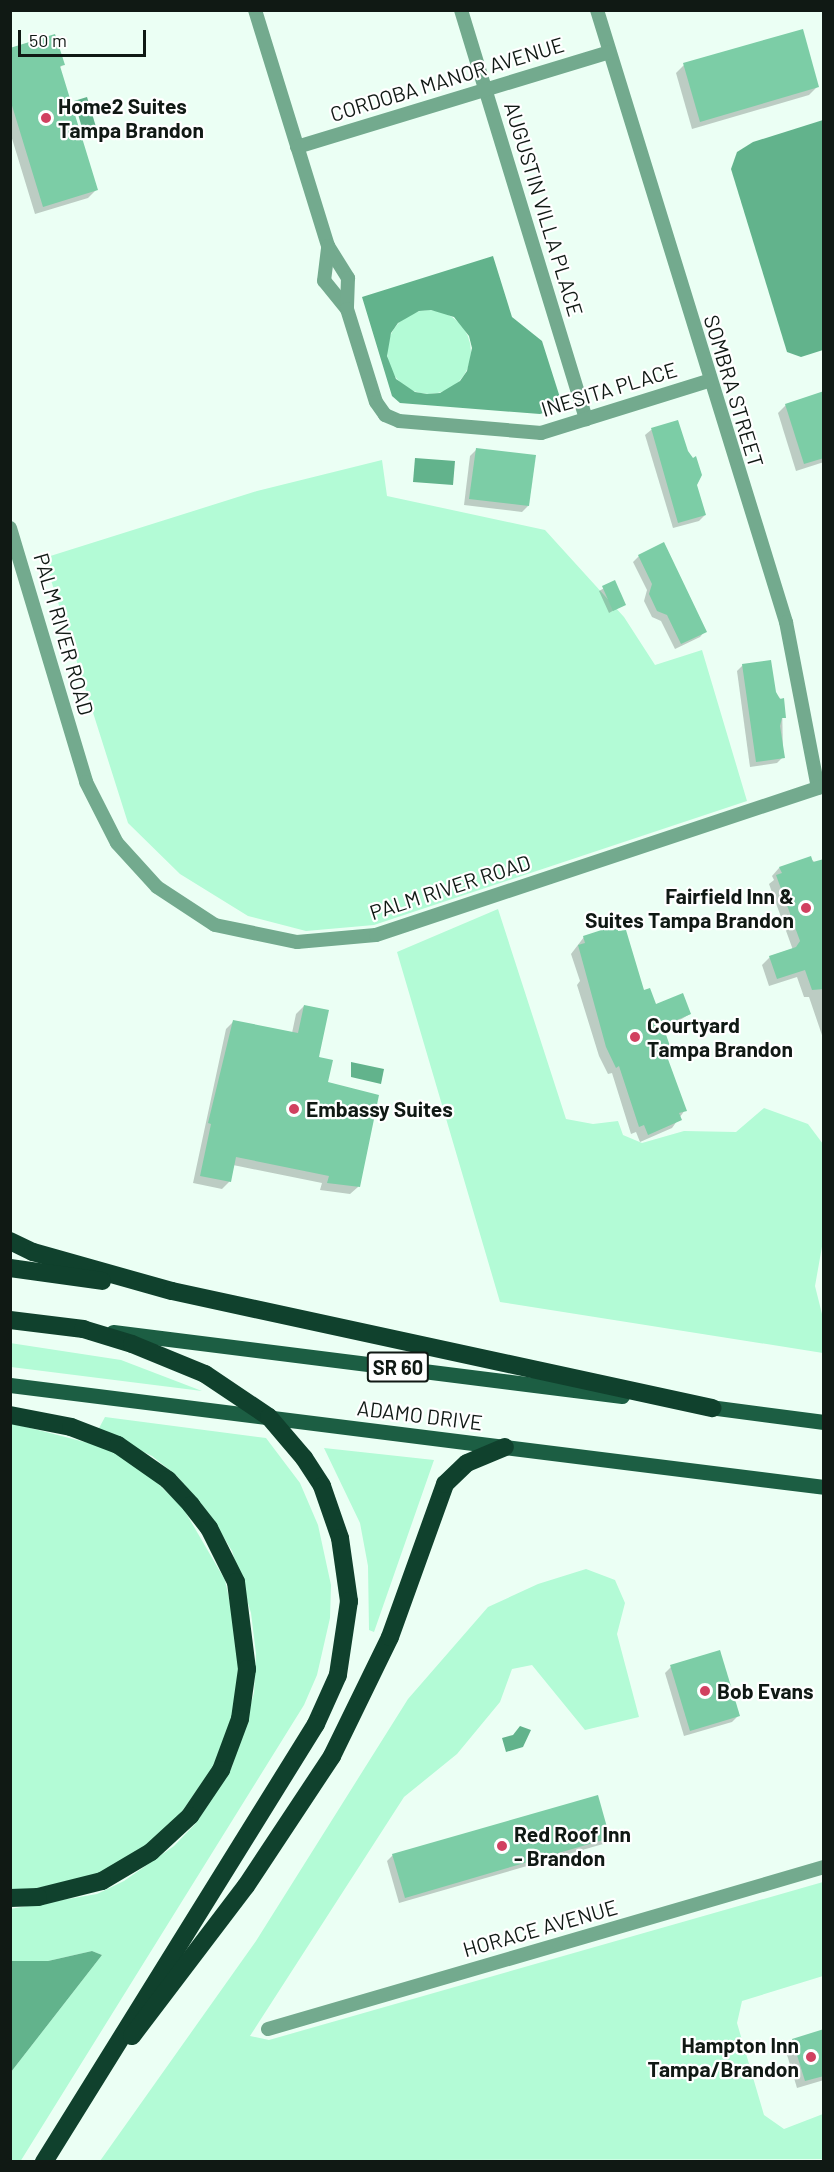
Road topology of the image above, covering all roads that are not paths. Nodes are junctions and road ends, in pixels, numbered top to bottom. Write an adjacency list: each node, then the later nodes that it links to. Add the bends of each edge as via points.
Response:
1 (255, 10): 6 (street, INESITA PLACE)
2 (461, 10): 5 (street, AUGUSTIN VILLA PLACE)
3 (597, 10): 4 (street, SOMBRA STREET)
4 (609, 52): 5 (street, CORDOBA MANOR AVENUE); 9 (street, SOMBRA STREET)
5 (485, 90): 6 (street, CORDOBA MANOR AVENUE); 10 (street, AUGUSTIN VILLA PLACE)
6 (297, 147): 7 (street, INESITA PLACE)
7 (328, 246): 8 (street, INESITA PLACE, via 348,278); 8 (street, INESITA PLACE, via 324,282)
8 (347, 309): 10 (street, INESITA PLACE, via 376,402 385,415 399,421 541,433)
9 (708, 381): 10 (street, INESITA PLACE); 12 (street, SOMBRA STREET, via 786,622)
10 (586, 419)
11 (10, 528): 12 (street, PALM RIVER ROAD, via 86,782 117,843 157,887 215,925 297,942 376,935)
12 (821, 787)
13 (10, 1241): 15 (highway, via 33,1252)
14 (10, 1268): 15 (highway)
15 (172, 1291): 19 (highway)
16 (10, 1320): 17 (highway, SR 60)
17 (83, 1329): 19 (main road, SR 60); 21 (highway, via 205,1374)
18 (10, 1385): 21 (main road, ADAMO DRIVE)
19 (712, 1408): 22 (main road, SR 60)
20 (10, 1415): 26 (highway, via 71,1427 118,1445 176,1489 209,1528 236,1582 247,1669 240,1719 221,1770 190,1816 151,1852 102,1881 38,1897)
21 (269, 1417): 23 (main road, ADAMO DRIVE); 28 (highway, via 322,1486 340,1538 349,1601 338,1675 303,1746)
22 (824, 1422)
23 (505, 1447): 24 (main road, ADAMO DRIVE); 28 (highway, via 467,1463 445,1484 390,1637 355,1714 318,1780 246,1886)
24 (824, 1487)
25 (824, 1867): 27 (street, HORACE AVENUE)
26 (10, 1898)
27 (268, 2029)
28 (66, 2124): 29 (highway)
29 (44, 2162)

